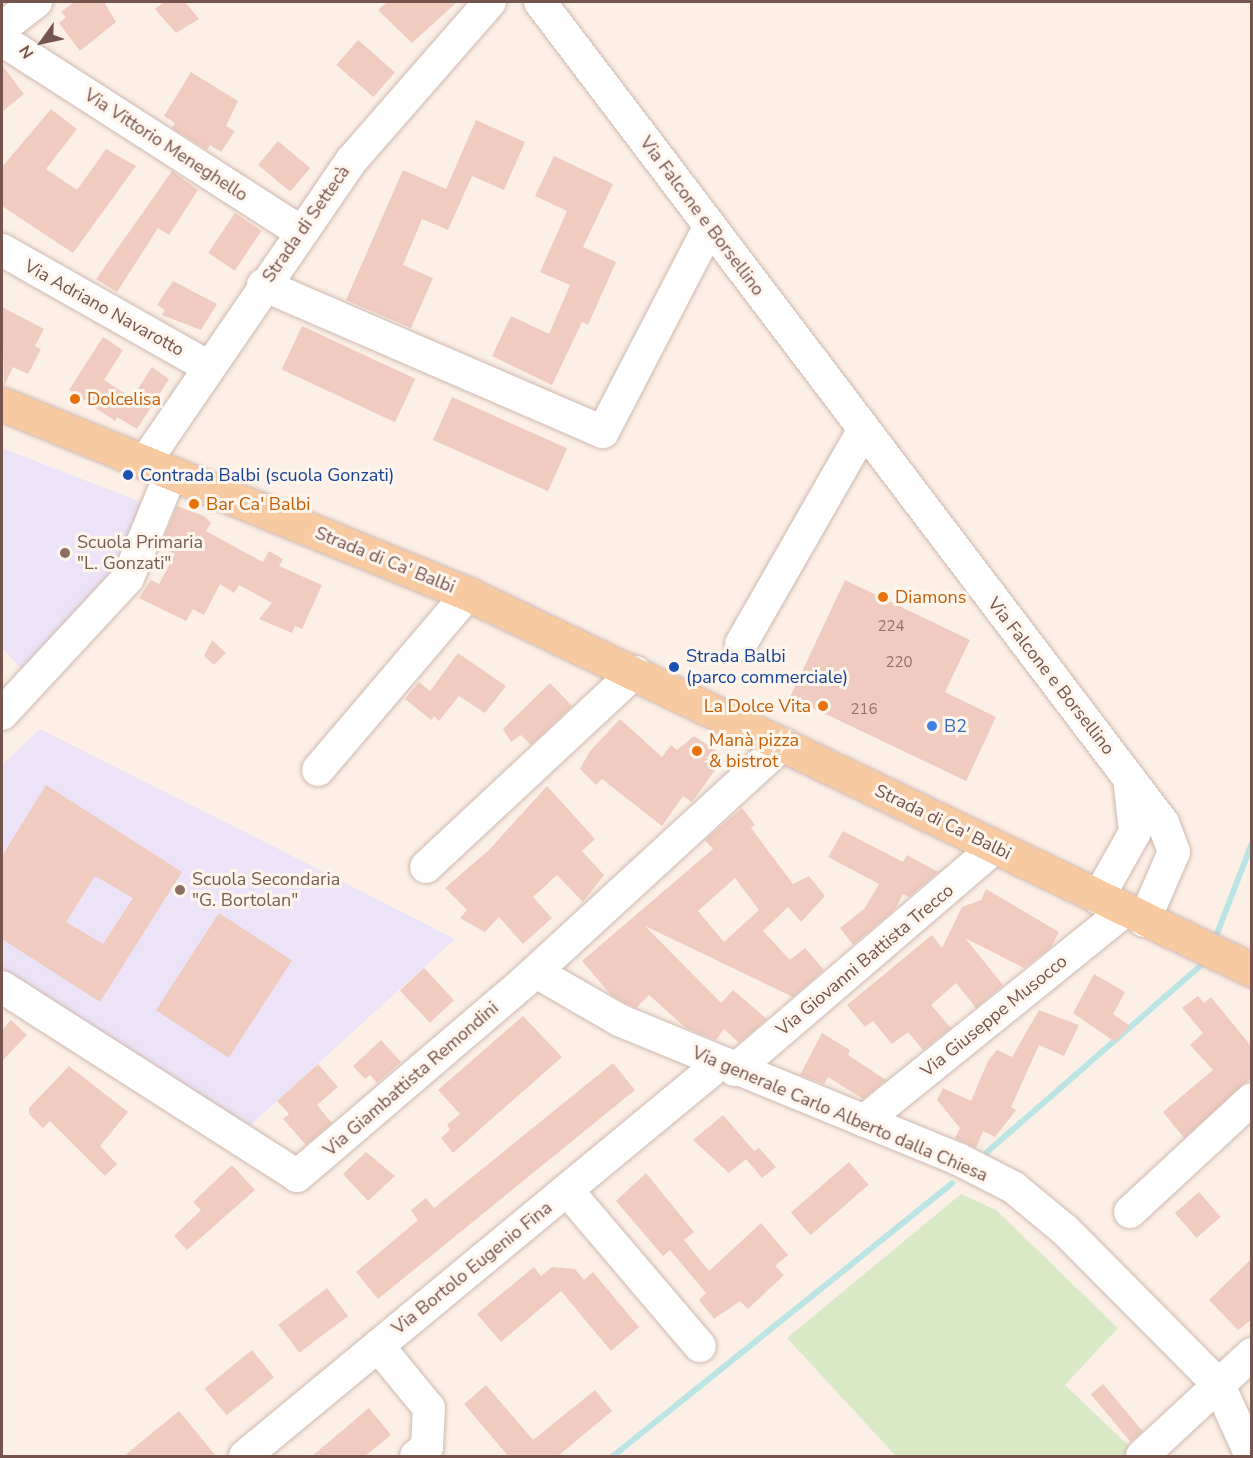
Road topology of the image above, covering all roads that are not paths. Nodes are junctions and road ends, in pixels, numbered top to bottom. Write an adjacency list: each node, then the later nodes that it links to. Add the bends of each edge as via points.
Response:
1 (36, 2): 4 (street)
2 (490, 2): 7 (street, Strada di Settecà, via 351,160)
3 (540, 2): 6 (street, Via Falcone e Borsellino)
4 (2, 28)
5 (2, 40): 7 (street, Via Vittorio Meneghello)
6 (710, 226): 9 (street, via 603,432); 12 (street, Via Falcone e Borsellino)
7 (299, 231): 9 (street, Strada di Settecà)
8 (2, 250): 10 (street, Via Adriano Navarotto)
9 (262, 285): 10 (street, Strada di Settecà)
10 (207, 366): 13 (street, Strada di Settecà)
11 (2, 404): 13 (main road, Strada di Ca' Balbi)
12 (863, 431): 15 (street); 20 (street, Via Falcone e Borsellino)
13 (158, 467): 14 (main road, Strada di Ca' Balbi); 17 (street, Strada di Settecà, via 128,578)
14 (468, 594): 16 (main road, Strada di Ca' Balbi); 19 (street, Strada di Ca' Balbi)
15 (741, 644)
16 (635, 672): 18 (main road, Strada di Ca' Balbi); 22 (street)
17 (2, 714)
18 (783, 744): 21 (main road, Strada di Ca' Balbi); 25 (street, Via Giambattista Remondini)
19 (318, 770)
20 (1129, 777): 23 (street, via 1135,832); 23 (street, Via Falcone e Borsellino, via 1163,823 1174,852)
21 (994, 848): 23 (main road, Strada di Ca' Balbi); 27 (street, Via Giovanni Battista Trecco)
22 (426, 867)
23 (1122, 910): 24 (main road, Strada di Ca' Balbi); 29 (street, Via Giuseppe Musocco)
24 (1251, 969)
25 (536, 972): 26 (street, Via Giambattista Remondini, via 297,1176); 27 (street, Via generale Carlo Alberto dalla Chiesa, via 619,1020)
26 (2, 987)
27 (727, 1067): 29 (street, Via generale Carlo Alberto dalla Chiesa); 30 (street, Via Bortolo Eugenio Fina)
28 (1251, 1099): 31 (street)
29 (864, 1121): 35 (street, Via generale Carlo Alberto dalla Chiesa, via 1013,1187 1065,1230)
30 (567, 1190): 32 (street, Via Bortolo Eugenio Fina); 33 (street, Via Bortolo Eugenio Fina)
31 (1130, 1212)
32 (378, 1346): 36 (street, Via Bortolo Eugenio Fina); 37 (street, Via Bortolo Eugenio Fina, via 429,1408 427,1447)
33 (700, 1346)
34 (1251, 1354): 35 (street)
35 (1219, 1385): 38 (street); 39 (street, Via generale Carlo Alberto dalla Chiesa)
36 (246, 1456)
37 (416, 1456)
38 (1142, 1456)
39 (1251, 1456)

